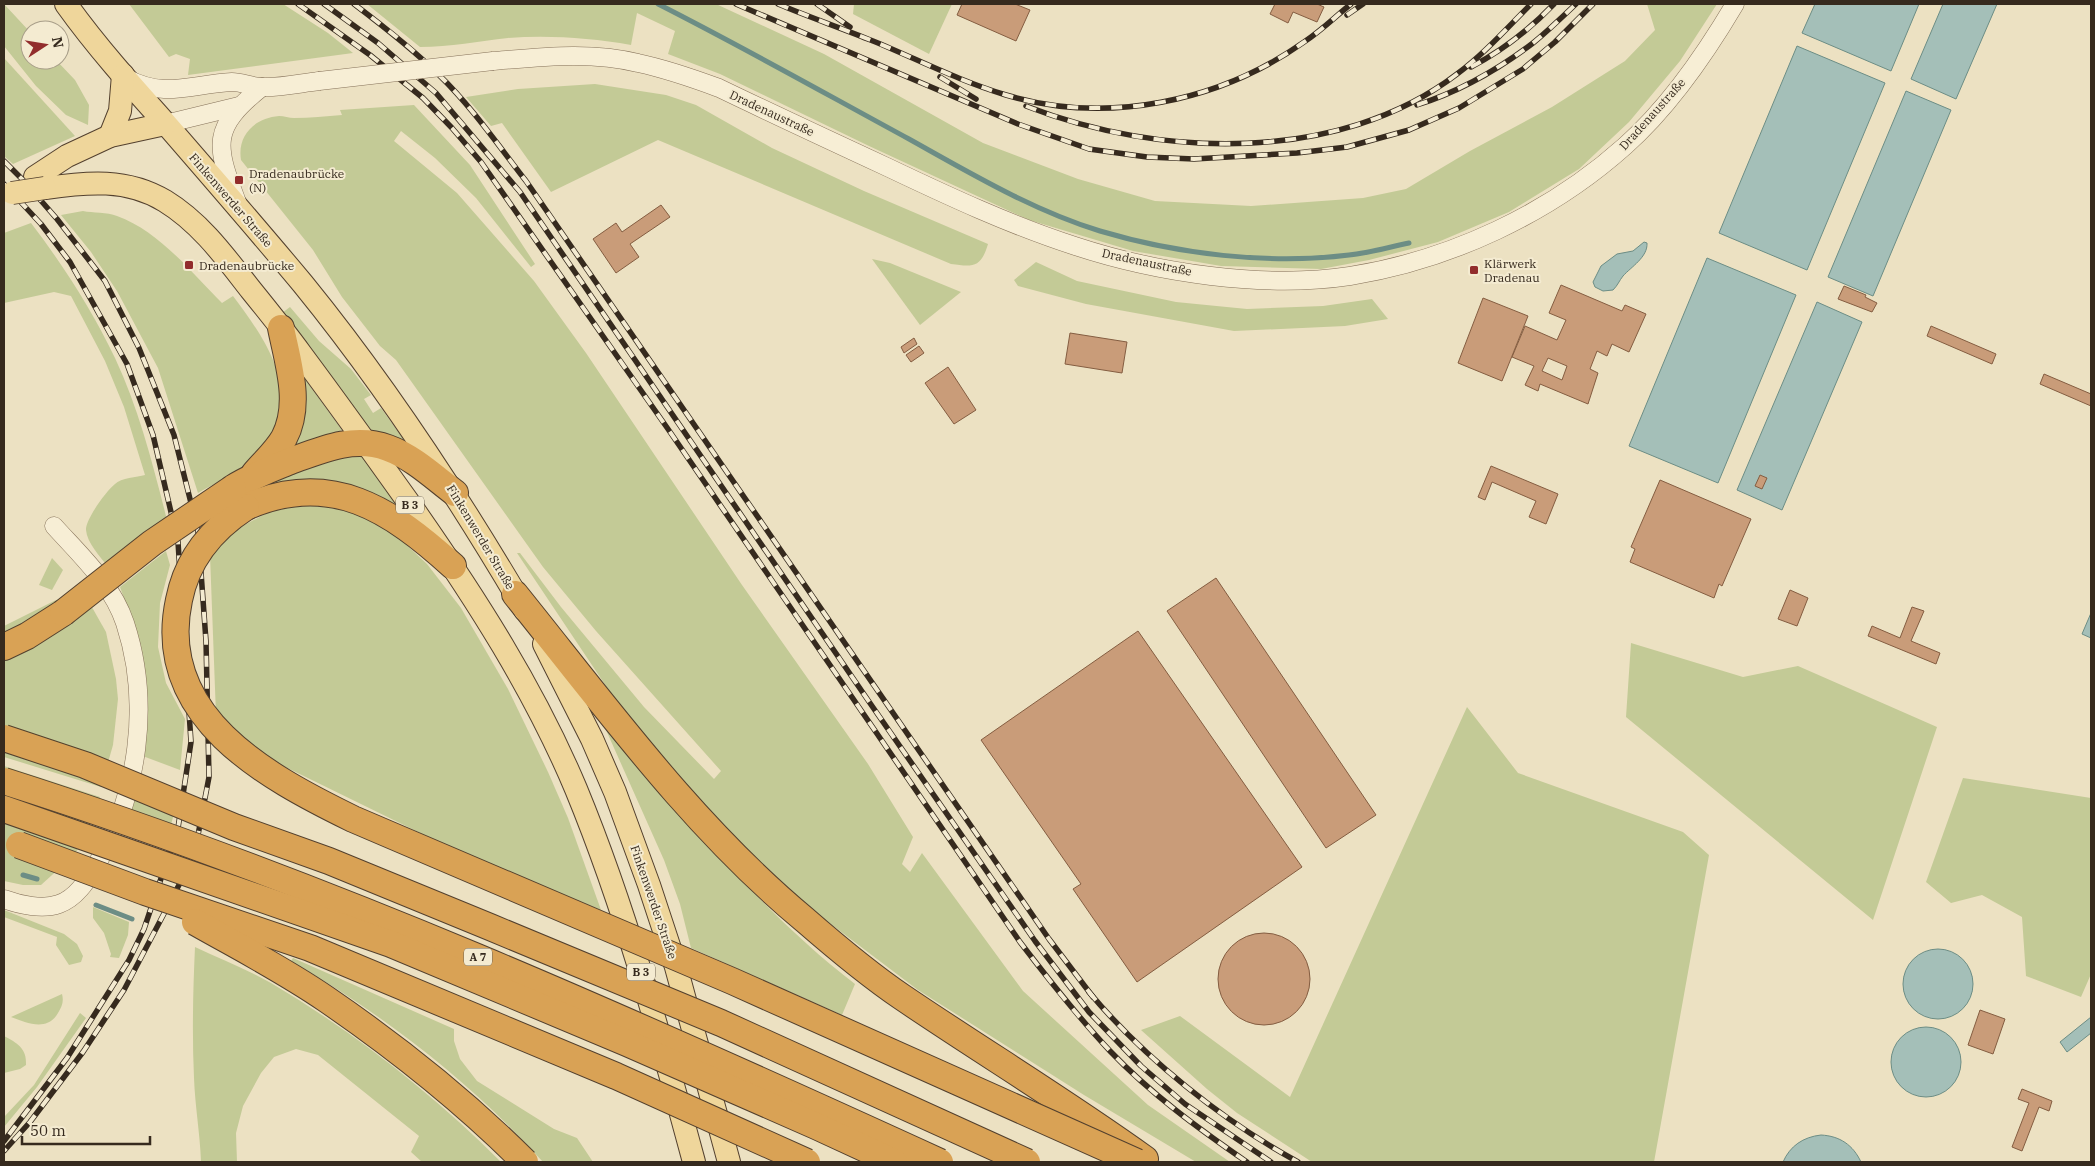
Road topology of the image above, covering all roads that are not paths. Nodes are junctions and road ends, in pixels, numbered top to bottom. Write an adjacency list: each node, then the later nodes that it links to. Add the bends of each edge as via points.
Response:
1 (66, 4): 3 (main road, Finkenwerder Straße)
2 (1735, 4): 4 (street, Dradenaustraße, bridge, via 1714,40 1672,96 1626,146 1570,189 1508,225 1432,256 1350,276 1305,280 1227,277 1164,268 1076,246 971,207 719,88 638,62 570,56 493,61)
3 (122, 76): 4 (street, via 157,90 234,82); 6 (main road, Finkenwerder Straße); 7 (main road, via 120,110)
4 (262, 88): 5 (street)
5 (239, 106): 6 (street); 10 (street, via 223,132 221,146 226,172)
6 (165, 124): 7 (main road); 10 (main road, Finkenwerder Straße)
7 (110, 136): 8 (main road, via 67,156)
8 (40, 182): 9 (main road); 11 (main road, B 3, via 99,182 136,188 168,203 204,233)
9 (8, 195)
10 (240, 209): 14 (main road, Finkenwerder Straße, via 400,411)
11 (281, 328): 12 (main road, B 3); 13 (highway, via 292,381 291,416 280,444)
12 (367, 444): 13 (highway, via 351,443 325,448); 14 (highway, via 389,448 407,458); 16 (main road, B 3)
13 (243, 491): 16 (highway, via 261,500 282,495 322,493 349,497 394,518); 18 (highway, bridge, via 152,543 62,613); 32 (highway, bridge, via 196,554 181,587 175,636 178,664 190,695 212,725 234,747 281,780 353,819 732,981)
14 (455, 493): 17 (main road, Finkenwerder Straße)
15 (54, 526): 24 (street, via 110,590 124,622 138,683 137,742 128,791 110,843 73,898 58,905 37,906)
16 (453, 566): 26 (main road, B 3, via 510,655 575,787 638,960)
17 (515, 594): 27 (main road, Finkenwerder Straße, via 568,688 615,792 676,968); 33 (highway, via 687,805 804,920 902,997 1096,1123)
18 (4, 647)
19 (4, 738): 31 (highway, bridge, via 85,765 490,927 721,1023)
20 (4, 781): 30 (highway, A 7, bridge, via 199,849 477,957 696,1051)
21 (4, 809): 29 (highway, A 7, bridge, via 391,944 636,1047)
22 (4, 840): 23 (highway, bridge)
23 (145, 892): 25 (highway, bridge, via 325,998 404,1056); 28 (highway, bridge, via 310,948 616,1076)
24 (4, 899)
25 (525, 1162)
26 (694, 1162)
27 (729, 1162)
28 (807, 1162)
29 (894, 1162)
30 (940, 1162)
31 (1027, 1162)
32 (1137, 1162)
33 (1150, 1162)

